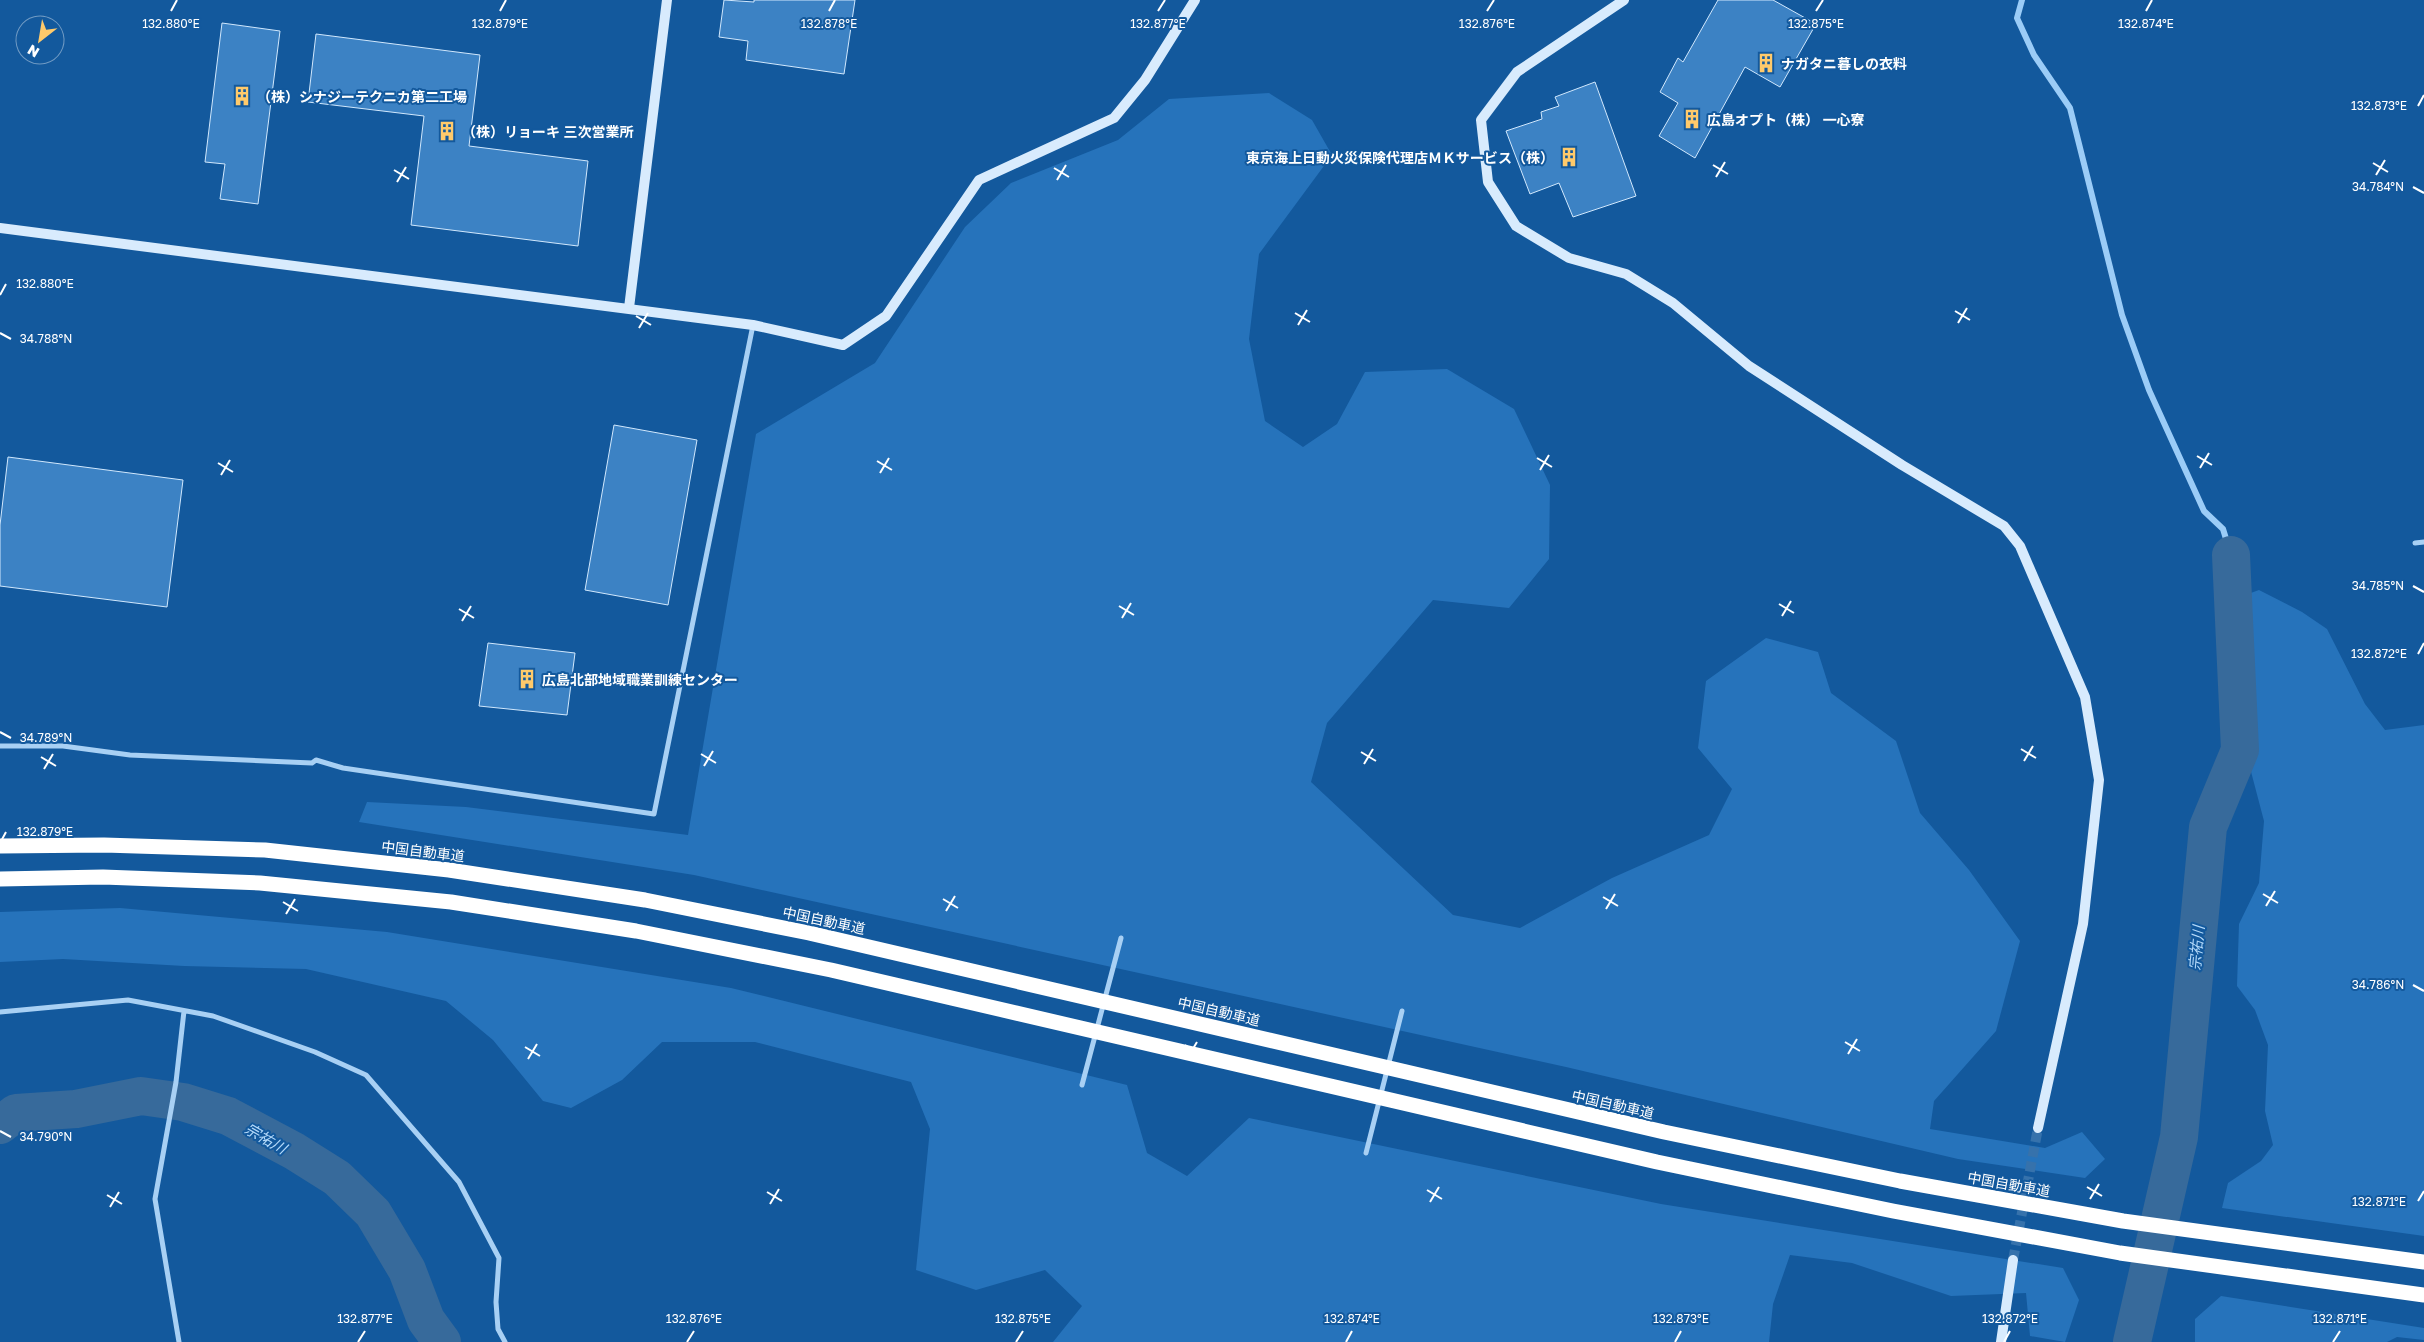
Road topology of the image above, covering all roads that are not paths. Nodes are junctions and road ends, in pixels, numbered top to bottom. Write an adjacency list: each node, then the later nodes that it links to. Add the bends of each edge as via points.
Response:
1 (667, 0): 5 (street)
2 (1195, 0): 6 (street, via 1145,80 1114,118 979,180 886,316 843,345)
3 (1624, 0): 17 (street, via 1517,72 1482,120 1488,182 1516,226 1569,258 1626,274 1673,304 1749,366 1902,465 2004,526 2020,546 2085,697 2099,780 2084,924)
4 (0, 228): 5 (street)
5 (629, 308): 6 (street)
6 (754, 325): 9 (street, via 654,814 343,768 316,760 312,763 130,755 64,746)
7 (2424, 542): 8 (street)
8 (2415, 543)
9 (0, 746)
10 (0, 846): 20 (highway, 中国自動車道, via 104,845 265,850 449,870 645,900 809,933 1664,1132 1900,1181 2123,1220)
11 (0, 879): 21 (highway, via 103,877 260,883 451,902 636,931 831,970 1657,1162 1893,1211 2120,1252)
12 (1121, 938): 16 (street)
13 (184, 1011): 15 (street, via 128,1000); 22 (street, via 176,1082 155,1199); 23 (street, via 213,1016 366,1074 459,1182 499,1258 496,1302 498,1329)
14 (1402, 1011): 18 (street)
15 (0, 1012)
16 (1082, 1085)
17 (2038, 1128)
18 (1366, 1153)
19 (2013, 1260): 24 (street)
20 (2424, 1262)
21 (2424, 1295)
22 (179, 1342)
23 (505, 1342)
24 (2001, 1342)

